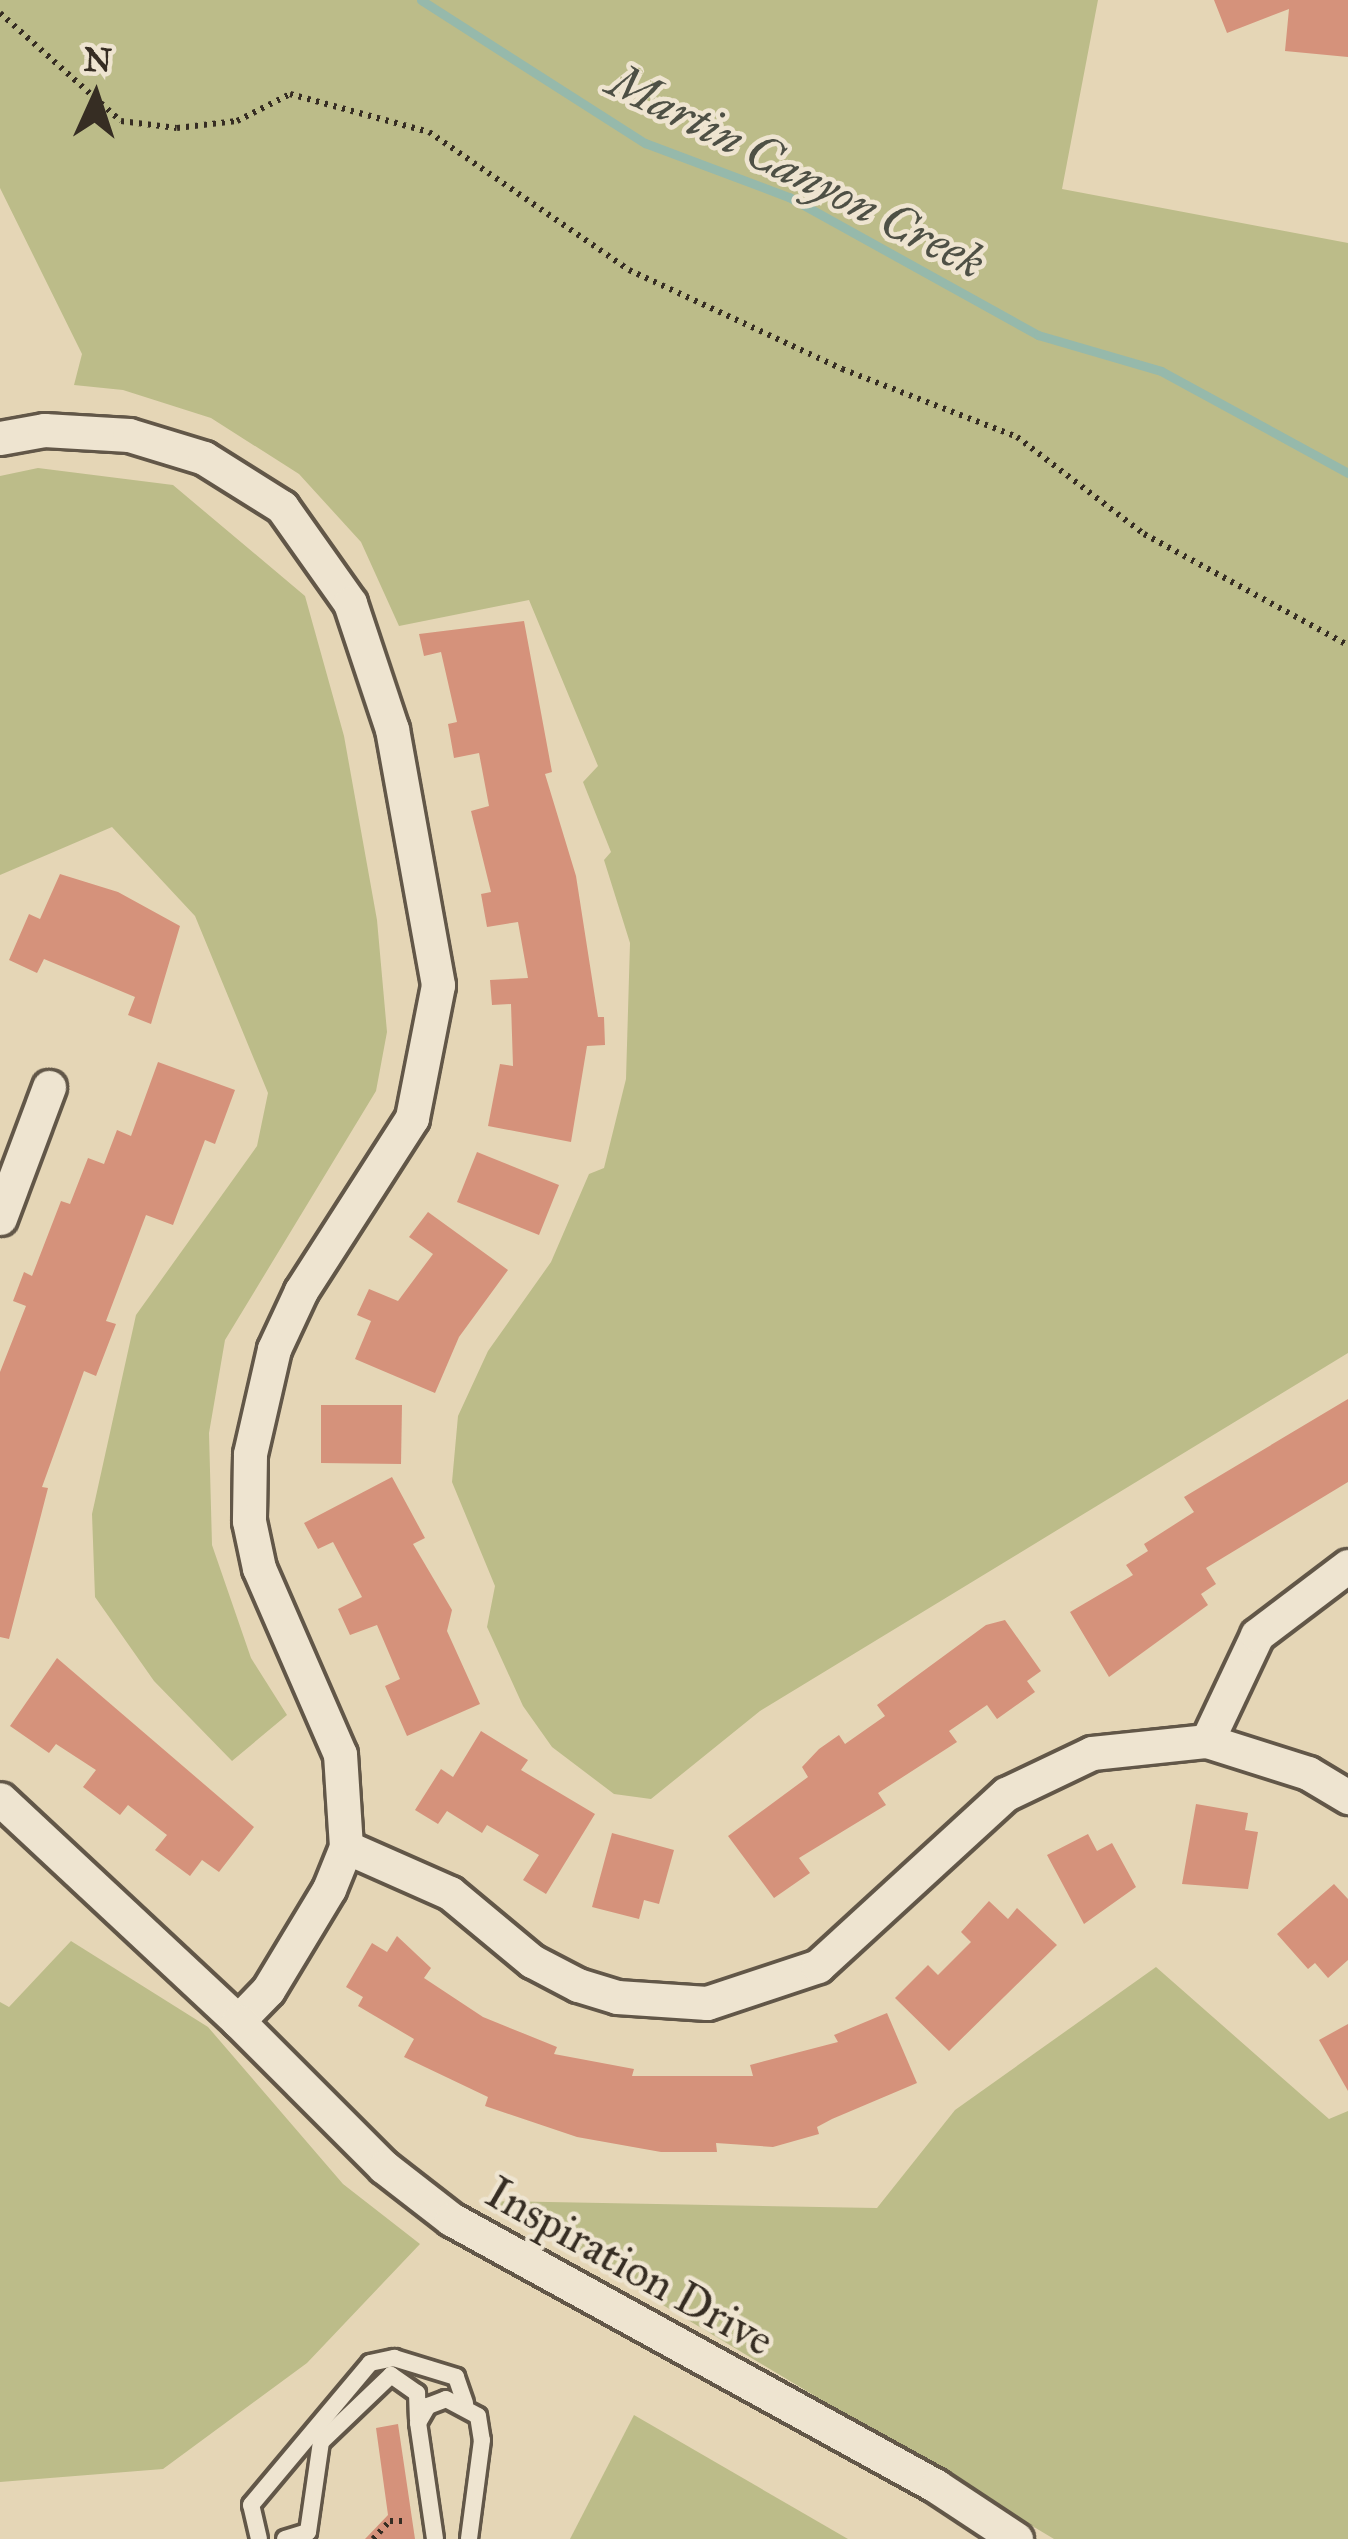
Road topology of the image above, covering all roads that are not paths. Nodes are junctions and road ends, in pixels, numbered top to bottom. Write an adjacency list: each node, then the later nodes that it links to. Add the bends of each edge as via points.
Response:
1 (0, 438): 8 (street, via 44,430 129,435 204,458 269,497 350,603 392,729 438,985 427,1064 412,1118 301,1291 274,1348 250,1454 249,1521 259,1568 340,1754)
2 (49, 1087): 3 (street)
3 (0, 1219)
4 (1348, 1566): 5 (street, via 1257,1635)
5 (1207, 1741): 6 (street, via 1308,1773); 8 (street, via 1126,1745 1045,1770 980,1815 818,1966 707,2002 617,1997 578,1985 532,1961 450,1893)
6 (1348, 1797)
7 (0, 1799): 9 (street, Inspiration Drive)
8 (346, 1847): 9 (street, via 268,1990)
9 (238, 2021): 16 (street, Inspiration Drive, via 384,2167 451,2219 936,2486)
10 (465, 2403): 11 (lane, via 428,2407); 12 (lane, via 455,2377 394,2358 370,2363 250,2505); 15 (lane, via 478,2416 482,2440)
11 (418, 2423): 13 (lane, via 417,2393 391,2375 321,2442 308,2532); 14 (lane)
12 (259, 2539)
13 (285, 2539)
14 (435, 2539)
15 (469, 2539)
16 (1016, 2539)

